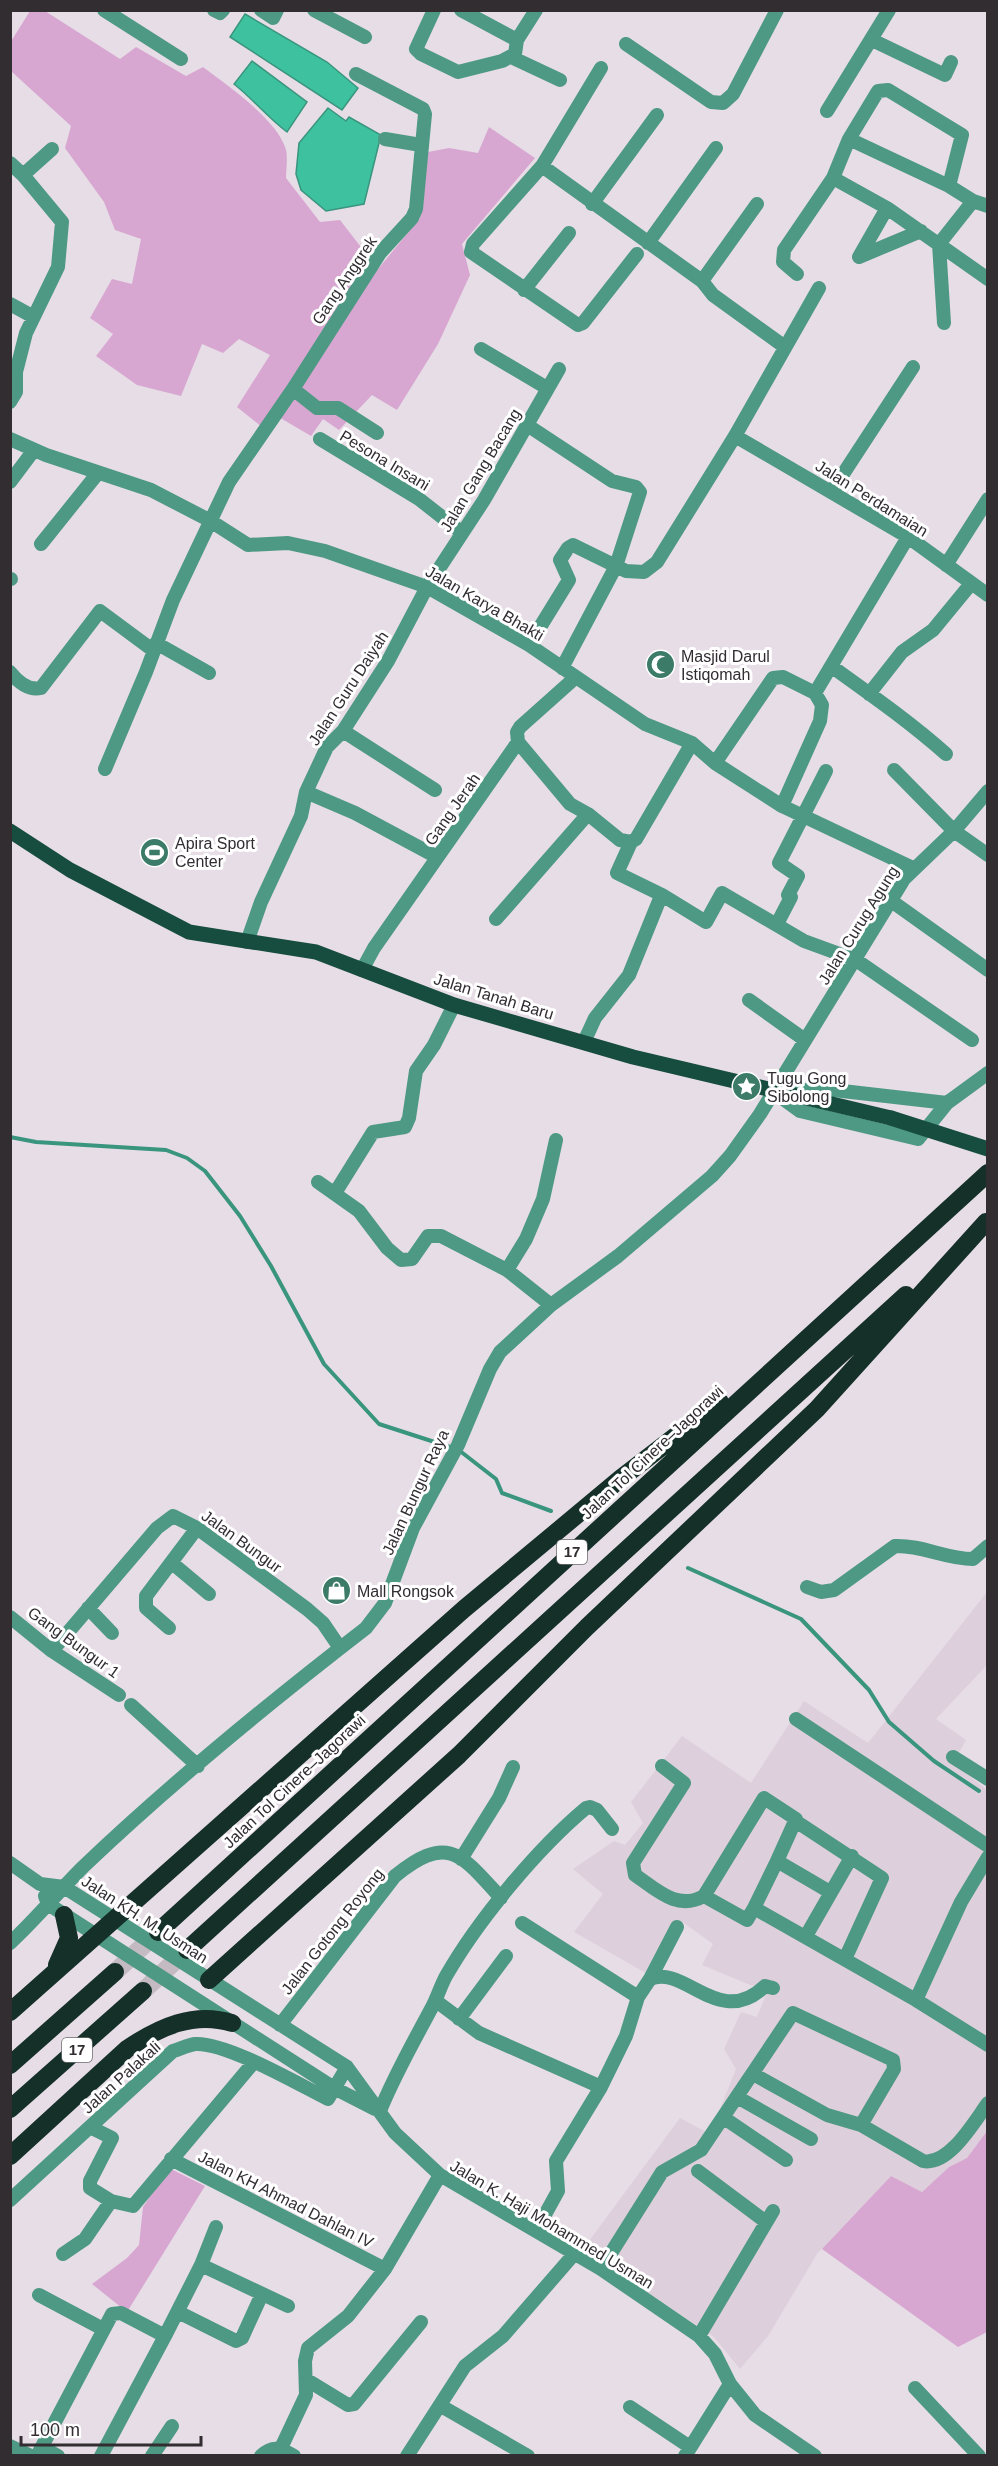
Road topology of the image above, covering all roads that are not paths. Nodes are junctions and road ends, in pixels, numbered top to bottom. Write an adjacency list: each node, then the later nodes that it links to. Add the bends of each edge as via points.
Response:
1 (104, 10): 17 (street)
2 (214, 10): 3 (street)
3 (223, 10)
4 (261, 10): 5 (street, via 273,18)
5 (277, 10)
6 (314, 10): 12 (street)
7 (434, 10): 16 (street, via 415,45 421,54 458,72)
8 (461, 10): 13 (street)
9 (536, 10): 13 (street)
10 (777, 10): 15 (street, via 733,94 723,103 711,102)
11 (889, 10): 14 (street)
12 (365, 37)
13 (517, 40): 16 (street, via 517,50)
14 (872, 40): 18 (street, via 945,75); 22 (street)
15 (626, 44)
16 (511, 57): 21 (street)
17 (181, 59)
18 (951, 62)
19 (601, 68): 30 (street)
20 (356, 74): 26 (street, Gang Anggrek, via 423,109)
21 (560, 80)
22 (827, 111)
23 (657, 115): 35 (street)
24 (385, 139): 26 (street)
25 (849, 139): 32 (street); 33 (street); 33 (street, via 878,91 888,90 963,135)
26 (422, 146): 57 (street, Gang Anggrek, via 412,218 380,253)
27 (52, 148): 31 (street)
28 (717, 148): 41 (street)
29 (10, 163): 31 (street)
30 (542, 166): 35 (street); 48 (street, via 471,248 474,256)
31 (23, 175): 50 (street, via 62,222 58,267)
32 (833, 178): 38 (street); 44 (street, via 784,250 783,262)
33 (949, 186): 34 (street)
34 (973, 201): 37 (street); 42 (street)
35 (592, 204): 41 (street)
36 (757, 204): 46 (street)
37 (987, 206)
38 (887, 208): 39 (street); 39 (street, via 859,257)
39 (921, 231): 42 (street)
40 (569, 233): 48 (street)
41 (648, 243): 46 (street)
42 (939, 244): 45 (street); 51 (street)
43 (638, 254): 48 (street, via 580,325)
44 (798, 274)
45 (987, 279)
46 (702, 281): 52 (street, via 713,295)
47 (819, 288): 52 (street)
48 (524, 290)
49 (10, 304): 50 (street)
50 (32, 316): 58 (street, via 16,372 16,392)
51 (944, 322)
52 (785, 347): 61 (street)
53 (482, 349): 56 (street)
54 (913, 367): 67 (street)
55 (559, 369): 56 (street, Jalan Gang Bacang)
56 (547, 388): 59 (street, Jalan Gang Bacang)
57 (293, 389): 60 (street, via 317,408 338,408); 69 (street, Gang Anggrek, via 229,482)
58 (10, 402)
59 (527, 425): 70 (street, Jalan Gang Bacang); 74 (street, via 612,481 636,487 640,492)
60 (377, 432)
61 (735, 436): 67 (street, Jalan Perdamaian); 74 (street, via 657,562 644,572)
62 (10, 439): 64 (street, Jalan Karya Bhakti)
63 (320, 440): 70 (street, Pesona Insani, via 419,499)
64 (34, 450): 65 (street, Jalan Karya Bhakti); 66 (street)
65 (98, 473): 69 (street, Jalan Karya Bhakti, via 151,490); 72 (street)
66 (10, 483)
67 (832, 491): 71 (street, Jalan Perdamaian)
68 (987, 499): 73 (street)
69 (209, 520): 76 (street, Jalan Karya Bhakti, via 248,545 288,543 325,551); 79 (street, Gang Anggrek)
70 (461, 532): 76 (street, Jalan Gang Bacang)
71 (908, 537): 73 (street, Jalan Perdamaian); 80 (street)
72 (41, 544)
73 (946, 565): 75 (street, Jalan Perdamaian)
74 (616, 566): 78 (street, via 573,545 568,548 560,560 569,580); 81 (street)
75 (970, 585): 77 (street, Jalan Perdamaian); 86 (street, via 933,630 902,652)
76 (427, 586): 78 (street, Jalan Karya Bhakti); 87 (street, Jalan Guru Daiyah, via 388,661)
77 (987, 595)
78 (529, 645): 81 (street, Jalan Karya Bhakti)
79 (155, 647): 82 (street); 84 (street, via 100,610 41,688 29,688); 92 (street, Gang Anggrek)
80 (831, 666): 85 (street); 86 (street)
81 (562, 668): 83 (street, Jalan Karya Bhakti)
82 (209, 673)
83 (576, 677): 88 (street, Gang Jerah, via 523,723 517,732); 89 (street, Jalan Karya Bhakti, via 645,724)
84 (13, 680)
85 (815, 693): 91 (street, via 783,677 773,678); 98 (street, via 822,705 820,721)
86 (869, 694): 90 (street)
87 (343, 731): 95 (street); 97 (street, Jalan Guru Daiyah, via 327,747)
88 (518, 742): 99 (street, via 570,804); 105 (street, Gang Jerah)
89 (692, 743): 91 (street, Jalan Karya Bhakti); 103 (street)
90 (946, 754)
91 (715, 763): 98 (street, Jalan Karya Bhakti)
92 (105, 769)
93 (894, 770): 102 (street)
94 (826, 771): 100 (street)
95 (435, 790)
96 (987, 791): 102 (street, Jalan Curug Agung)
97 (306, 792): 105 (street); 111 (street, Jalan Guru Daiyah, via 302,816 274,870)
98 (782, 806): 100 (street, Jalan Karya Bhakti)
99 (588, 814): 103 (street, via 620,840); 109 (street)
100 (801, 815): 106 (street, Jalan Karya Bhakti); 110 (street, via 779,863 798,876)
101 (10, 831): 111 (main road, Jalan Tanah Baru, via 70,870 189,932)
102 (954, 831): 104 (street); 106 (street, Jalan Curug Agung)
103 (631, 843): 107 (street, via 617,873)
104 (987, 855)
105 (437, 857): 113 (street, Gang Jerah)
106 (913, 868): 108 (street, Jalan Curug Agung)
107 (661, 896): 110 (street, via 706,922 722,893); 119 (street, via 629,975 595,1018)
108 (890, 900): 112 (street, Jalan Curug Agung); 114 (street)
109 (496, 919)
110 (777, 924): 112 (street, via 804,941)
111 (247, 942): 113 (main road, Jalan Tanah Baru, via 316,952)
112 (856, 960): 117 (street, Jalan Curug Agung); 118 (street)
113 (362, 970): 116 (main road, Jalan Tanah Baru)
114 (987, 970)
115 (749, 1000): 117 (street)
116 (453, 1007): 119 (main road, Jalan Tanah Baru); 127 (street, via 416,1071 405,1127 373,1132)
117 (805, 1040): 121 (street, Jalan Curug Agung)
118 (972, 1040)
119 (584, 1042): 121 (main road, Jalan Tanah Baru)
120 (987, 1073): 122 (street)
121 (774, 1092): 122 (street, via 825,1089); 122 (street, via 800,1111 918,1139); 124 (main road, Jalan Tanah Baru, bridge, via 891,1119); 130 (street, Jalan Bungur Raya, via 751,1129 712,1176 618,1256)
122 (947, 1103)
123 (556, 1140): 129 (street, via 543,1199)
124 (987, 1149)
125 (987, 1173): 131 (highway, Jalan Tol Cinere–Jagorawi / 17)
126 (318, 1182): 127 (street)
127 (335, 1193): 129 (street, via 359,1211 400,1260 412,1259 432,1234)
128 (987, 1221): 174 (highway, 17); 180 (highway, via 817,1409 587,1627 459,1755)
129 (507, 1270): 130 (street)
130 (551, 1305): 141 (street, Jalan Bungur Raya, via 500,1352 458,1445 413,1528 385,1603 366,1628)
131 (812, 1332): 167 (highway, via 620,1479 464,1609); 170 (highway, Jalan Tol Cinere–Jagorawi / 17)
132 (197, 1528): 134 (street); 137 (street, Jalan Bungur, via 178,1516 167,1519); 141 (street, Jalan Bungur, via 307,1608)
133 (987, 1546): 135 (street, via 973,1559 895,1546 834,1590 821,1592)
134 (172, 1563): 136 (street); 139 (street, via 144,1603)
135 (807, 1587)
136 (209, 1594)
137 (88, 1608): 140 (street); 142 (street, Jalan Bungur)
138 (10, 1617): 142 (street, Gang Bungur 1)
139 (169, 1628)
140 (112, 1633)
141 (340, 1648): 147 (street, Jalan Bungur Raya)
142 (52, 1651): 143 (street, Gang Bungur 1)
143 (119, 1695)
144 (131, 1705): 147 (street)
145 (796, 1719): 153 (street)
146 (953, 1757): 150 (street)
147 (198, 1766): 160 (street, Jalan Bungur Raya)
148 (662, 1766): 162 (street, via 681,1778 683,1786 632,1870 675,1901 695,1901)
149 (513, 1767): 156 (street, via 499,1798)
150 (987, 1779)
151 (797, 1822): 154 (street); 157 (street); 162 (street, via 767,1798 760,1800)
152 (612, 1829): 163 (street, via 597,1810 586,1808)
153 (987, 1846)
154 (852, 1856): 161 (street); 176 (street, via 881,1876 882,1881)
155 (987, 1857): 184 (street, via 961,1902)
156 (461, 1859): 163 (street, Jalan Gotong Royong); 189 (street, Jalan Gotong Royong, via 435,1851 395,1876)
157 (777, 1861): 161 (street); 165 (street)
158 (10, 1863): 159 (street)
159 (40, 1884): 160 (street); 164 (street)
160 (64, 1887): 164 (street, Jalan Bungur Raya); 167 (street, Jalan KH. M. Usman)
161 (830, 1892): 172 (street)
162 (704, 1896): 165 (street, via 744,1919 749,1918)
163 (501, 1898): 185 (street, via 446,1977)
164 (48, 1904): 166 (street, Jalan K. Haji Mohammed Usman); 173 (street, Jalan Bungur Raya)
165 (754, 1908): 172 (street)
166 (64, 1915): 171 (street, Jalan K. Haji Mohammed Usman); 178 (highway, via 69,1938)
167 (114, 1919): 171 (highway); 180 (street, Jalan KH. M. Usman)
168 (522, 1923): 183 (street)
169 (677, 1927): 179 (street)
170 (158, 1932)
171 (95, 1936): 178 (highway); 188 (street, Jalan K. Haji Mohammed Usman)
172 (806, 1936): 176 (street)
173 (10, 1943)
174 (187, 1950)
175 (506, 1956): 187 (street)
176 (845, 1959): 184 (street)
177 (115, 1972): 192 (highway, 17)
178 (47, 1979): 186 (highway)
179 (650, 1979): 181 (street, via 664,1975 721,2000 739,2002 753,1998 765,1986); 183 (street)
180 (209, 1980): 189 (street, Jalan K. Haji Mohammed Usman)
181 (773, 1988)
182 (143, 1990): 199 (highway, 17)
183 (638, 1997): 195 (street, via 626,2036)
184 (916, 2000): 190 (street)
185 (436, 2001): 187 (street); 200 (street, via 392,2080)
186 (10, 2012)
187 (459, 2019): 195 (street, via 479,2033)
188 (232, 2023): 196 (street, Jalan K. Haji Mohammed Usman); 205 (highway, via 199,2018 148,2035 127,2049)
189 (280, 2025): 193 (street, Jalan K. Haji Mohammed Usman)
190 (987, 2045)
191 (254, 2062): 196 (street, Jalan Palakali, via 328,2099); 203 (street, Jalan Palakali, via 211,2046 194,2044 173,2051); 206 (street, Jalan KH Ahmad Dahlan IV)
192 (10, 2066)
193 (347, 2067): 196 (street); 200 (street, Jalan K. Haji Mohammed Usman)
194 (753, 2074): 197 (street); 202 (street, via 827,2115); 202 (street, via 789,2017 796,2013 893,2060 894,2069)
195 (601, 2087): 213 (street, via 556,2161 558,2191)
196 (334, 2088): 200 (street, Jalan K. Haji Mohammed Usman)
197 (737, 2097): 201 (street); 204 (street)
198 (987, 2103): 202 (street, via 965,2135 935,2162 923,2161)
199 (10, 2109)
200 (380, 2111): 209 (street, Jalan K. Haji Mohammed Usman, via 395,2133)
201 (724, 2118): 207 (street); 218 (street, via 701,2150 662,2172)
202 (861, 2125)
203 (90, 2127): 210 (street, Jalan Palakali); 211 (street, via 112,2138 89,2185)
204 (811, 2139)
205 (10, 2156)
206 (171, 2160): 211 (street, Jalan KH Ahmad Dahlan IV, via 134,2206); 217 (street, Jalan KH Ahmad Dahlan IV)
207 (786, 2160)
208 (698, 2171): 226 (street, via 770,2216)
209 (440, 2175): 213 (street, Jalan K. Haji Mohammed Usman); 217 (street)
210 (10, 2200)
211 (111, 2201): 215 (street, via 85,2239)
212 (216, 2227): 216 (street)
213 (536, 2231): 214 (street, Jalan K. Haji Mohammed Usman)
214 (575, 2253): 218 (street, Jalan K. Haji Mohammed Usman); 230 (street, via 502,2336 465,2366)
215 (63, 2254)
216 (201, 2265): 219 (street); 222 (street)
217 (385, 2269): 227 (street, via 348,2316 308,2348)
218 (601, 2269): 226 (street, Jalan K. Haji Mohammed Usman)
219 (262, 2294): 221 (street); 222 (street, via 242,2338 236,2341)
220 (39, 2295): 224 (street)
221 (288, 2306)
222 (178, 2312): 225 (street)
223 (421, 2322): 227 (street, via 354,2404 348,2405)
224 (104, 2328): 225 (street, via 111,2314 121,2313); 236 (street)
225 (165, 2336): 238 (street)
226 (699, 2336): 228 (street, Jalan K. Haji Mohammed Usman, via 715,2354)
227 (307, 2380): 234 (street, via 306,2395)
228 (730, 2384): 235 (street); 244 (street, Jalan K. Haji Mohammed Usman, via 755,2415)
229 (915, 2388): 245 (street)
230 (441, 2406): 242 (street); 243 (street)
231 (630, 2407): 235 (street)
232 (172, 2426): 239 (street)
233 (10, 2446): 236 (street)
234 (281, 2448): 240 (street, via 268,2449); 241 (street)
235 (687, 2451)
236 (37, 2453): 237 (street)
237 (58, 2456)
238 (101, 2456)
239 (152, 2456)
240 (261, 2456)
241 (294, 2456)
242 (407, 2456)
243 (528, 2456)
244 (815, 2456)
245 (979, 2456)

